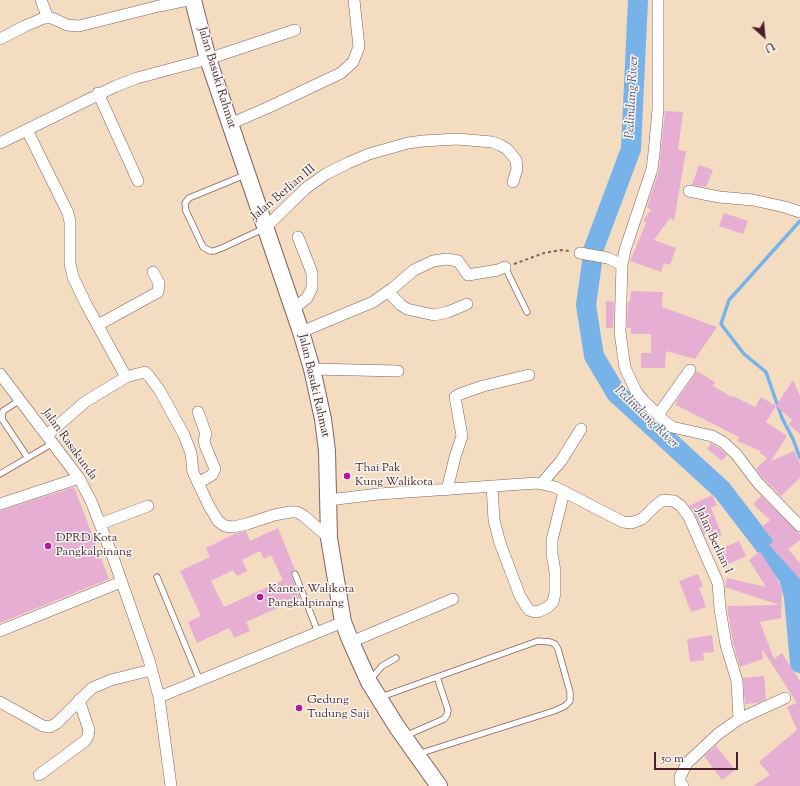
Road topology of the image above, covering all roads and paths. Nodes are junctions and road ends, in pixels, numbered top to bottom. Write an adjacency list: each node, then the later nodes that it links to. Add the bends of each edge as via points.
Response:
1 (41, 0): 6 (street)
2 (188, 0): 6 (street, via 79,26 67,25)
3 (193, 0): 9 (street, Jalan Basuki Rahmat)
4 (354, 0): 11 (street, via 359,47 353,62 341,73)
5 (658, 0): 22 (street, via 658,109 652,169)
6 (48, 18): 8 (street)
7 (295, 30): 9 (street)
8 (0, 39)
9 (208, 59): 10 (street, via 137,78); 11 (street, Jalan Basuki Rahmat)
10 (98, 93): 12 (street); 15 (street)
11 (230, 124): 14 (street, Jalan Basuki Rahmat)
12 (27, 130): 13 (street); 29 (street, via 68,213 71,269 77,287)
13 (0, 144)
14 (247, 174): 19 (street, Jalan Basuki Rahmat); 19 (lane, Jalan Berlian III, via 189,198 185,203 186,211 203,247 210,251)
15 (138, 181)
16 (513, 182): 19 (street, Jalan Berlian III, via 517,169 516,160 500,145 457,139 423,140 369,154 326,174 306,188)
17 (689, 191): 18 (street, via 753,200)
18 (800, 212)
19 (265, 228): 27 (street, Jalan Basuki Rahmat)
20 (298, 237): 27 (street, via 312,273 312,288 308,298)
21 (580, 253): 22 (street, via 608,258); 23 (path, via 561,250 544,253)
22 (622, 265): 39 (street, via 620,332 625,368 644,402)
23 (505, 267): 25 (street, via 468,275 458,261 433,261 414,270); 28 (lane)
24 (153, 272): 29 (street, via 159,283 155,294)
25 (388, 292): 26 (street, via 407,309 434,315); 30 (street, via 373,302)
26 (468, 304)
27 (293, 309): 30 (street, Jalan Basuki Rahmat)
28 (527, 312)
29 (98, 325): 36 (street)
30 (301, 332): 31 (street, Jalan Basuki Rahmat)
31 (312, 369): 33 (street); 50 (street, Jalan Basuki Rahmat, via 327,451)
32 (690, 370): 39 (street)
33 (398, 371)
34 (0, 374): 37 (street, Jalan Rasakunda)
35 (529, 375): 48 (street, via 483,386 455,397 462,436)
36 (126, 377): 41 (street, via 85,402); 45 (street, via 143,372 150,376 184,435)
37 (20, 400): 41 (street, Jalan Rasakunda); 42 (lane, via 3,411 2,419)
38 (198, 412): 45 (street, via 206,434 205,446 215,468 212,475)
39 (658, 415): 54 (street, via 672,426 712,436 723,442)
40 (581, 429): 46 (street, via 561,461)
41 (50, 439): 42 (lane); 44 (street, Jalan Rasakunda)
42 (28, 458): 43 (lane)
43 (0, 474)
44 (79, 478): 51 (street); 53 (street, Jalan Rasakunda)
45 (198, 483): 55 (street, via 218,521 225,526 233,527 274,515 297,512)
46 (542, 483): 47 (street, Jalan Berlian I); 49 (street, Jalan Berlian I)
47 (492, 486): 48 (street, Jalan Berlian I); 49 (street, via 494,520 500,543 520,596 529,610 535,612 548,607 553,602 555,594 552,540)
48 (447, 490): 50 (street, Jalan Berlian I)
49 (564, 492): 74 (street, Jalan Berlian I, via 623,522 631,523 642,519 663,500 674,501 686,511 718,583 726,644 736,681)
50 (328, 500): 55 (street, Jalan Basuki Rahmat)
51 (0, 504)
52 (148, 506): 53 (street)
53 (100, 524): 58 (street, Jalan Rasakunda)
54 (800, 526)
55 (328, 538): 60 (street, Jalan Basuki Rahmat)
56 (295, 574): 62 (lane)
57 (157, 577): 67 (lane)
58 (121, 582): 61 (street); 65 (street, Jalan Rasakunda)
59 (453, 599): 63 (street)
60 (343, 622): 62 (street); 63 (street, Jalan Basuki Rahmat)
61 (0, 631)
62 (318, 633): 67 (street)
63 (350, 642): 68 (street, Jalan Basuki Rahmat)
64 (396, 658): 68 (lane, via 382,666)
65 (152, 670): 69 (street, Jalan Rasakunda); 72 (street, via 99,684)
66 (437, 677): 70 (lane); 75 (lane, via 448,710 447,715 444,719); 76 (lane, via 538,641 550,642 558,649 570,692 570,701 554,711)
67 (200, 680): 69 (street)
68 (369, 682): 70 (street, Jalan Basuki Rahmat)
69 (158, 697): 78 (street, Jalan Rasakunda)
70 (379, 698): 75 (street, Jalan Basuki Rahmat)
71 (785, 698): 74 (street)
72 (79, 700): 73 (street, via 57,723 47,727); 77 (street, via 89,730 88,736 85,741)
73 (0, 702)
74 (739, 719): 80 (street, via 718,734 687,763 680,777)
75 (404, 737): 76 (street, Jalan Basuki Rahmat)
76 (416, 754): 79 (street, Jalan Basuki Rahmat)
77 (39, 775)
78 (171, 786)
79 (438, 786)
80 (683, 786)

